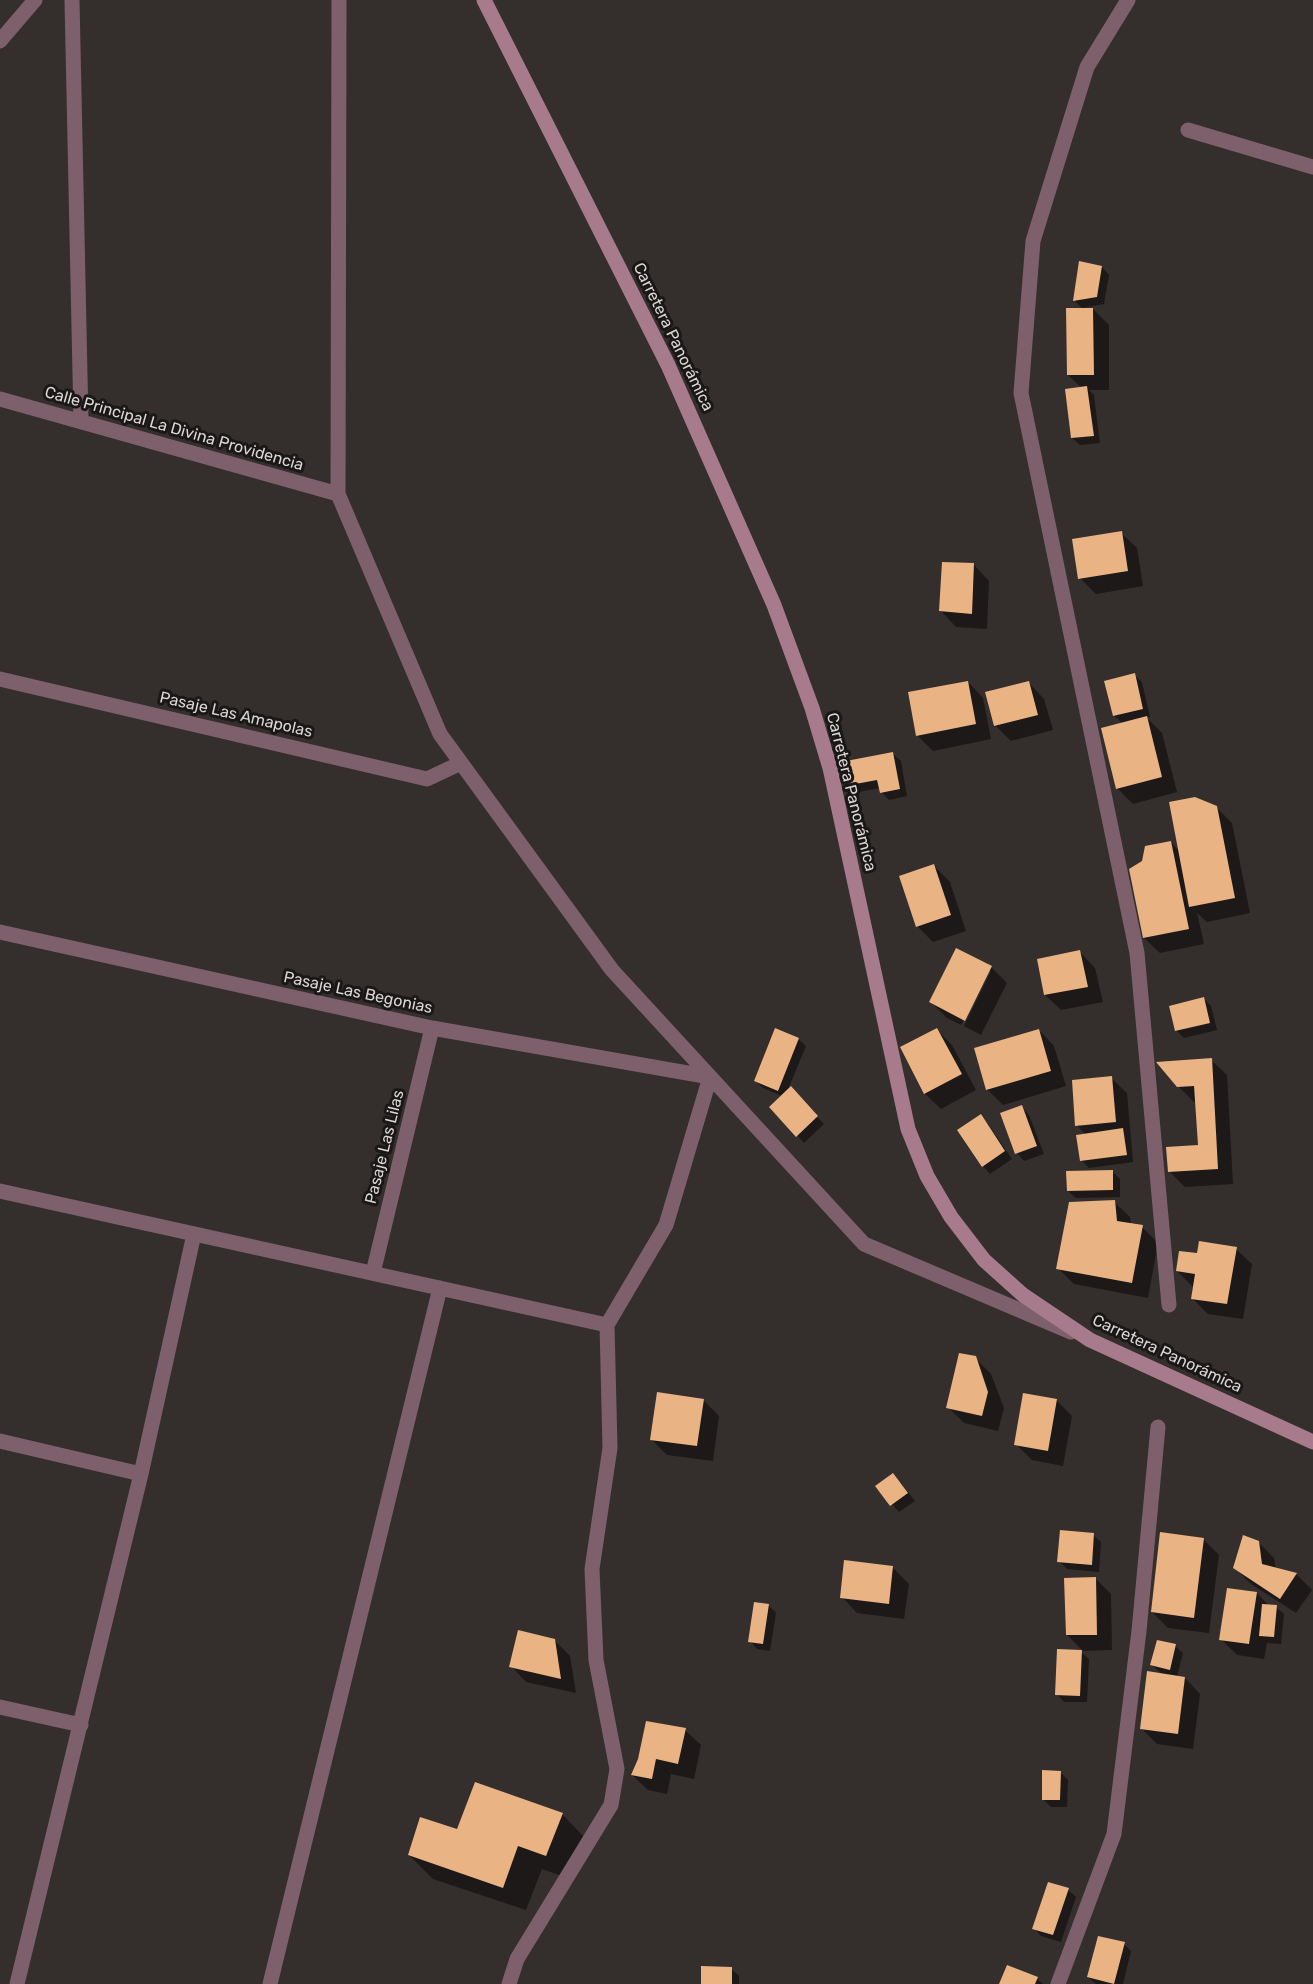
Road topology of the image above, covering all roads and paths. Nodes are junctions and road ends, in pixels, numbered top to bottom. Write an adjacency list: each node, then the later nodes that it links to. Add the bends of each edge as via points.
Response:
1 (35, 0): 6 (street)
2 (72, 0): 10 (street)
3 (339, 0): 11 (street)
4 (484, 0): 23 (street, Carretera Panorámica, via 668,364 774,604 830,768 908,1129 927,1176 951,1217 984,1260 1023,1295)
5 (1128, 0): 21 (street, via 1087,67 1033,241 1021,393 1137,953)
6 (0, 40)
7 (1188, 130): 8 (street)
8 (1313, 167)
9 (0, 399): 10 (street, Calle Principal La Divina Providencia)
10 (81, 421): 11 (street, Calle Principal La Divina Providencia)
11 (338, 494): 13 (street, via 440,734)
12 (0, 679): 13 (street, Pasaje Las Amapolas, via 428,779)
13 (461, 764): 16 (street, via 612,970)
14 (0, 932): 15 (street, Pasaje Las Begonias)
15 (432, 1028): 16 (street, Pasaje Las Begonias); 19 (street, Pasaje Las Lilas)
16 (710, 1077): 22 (street, via 666,1225); 23 (street, via 864,1244)
17 (0, 1191): 18 (street)
18 (194, 1234): 19 (street); 27 (street)
19 (374, 1273): 20 (street)
20 (440, 1288): 22 (street); 31 (street)
21 (1169, 1305)
22 (608, 1325): 32 (street, via 610,1448 592,1569 596,1660 617,1769 611,1805 517,1959)
23 (1090, 1340): 26 (street, Carretera Panorámica)
24 (1158, 1427): 33 (street, via 1139,1631 1114,1834)
25 (0, 1441): 27 (street)
26 (1313, 1442)
27 (141, 1474): 29 (street)
28 (0, 1707): 29 (street)
29 (81, 1725): 30 (street)
30 (17, 1984)
31 (270, 1984)
32 (509, 1984)
33 (1058, 1984)

